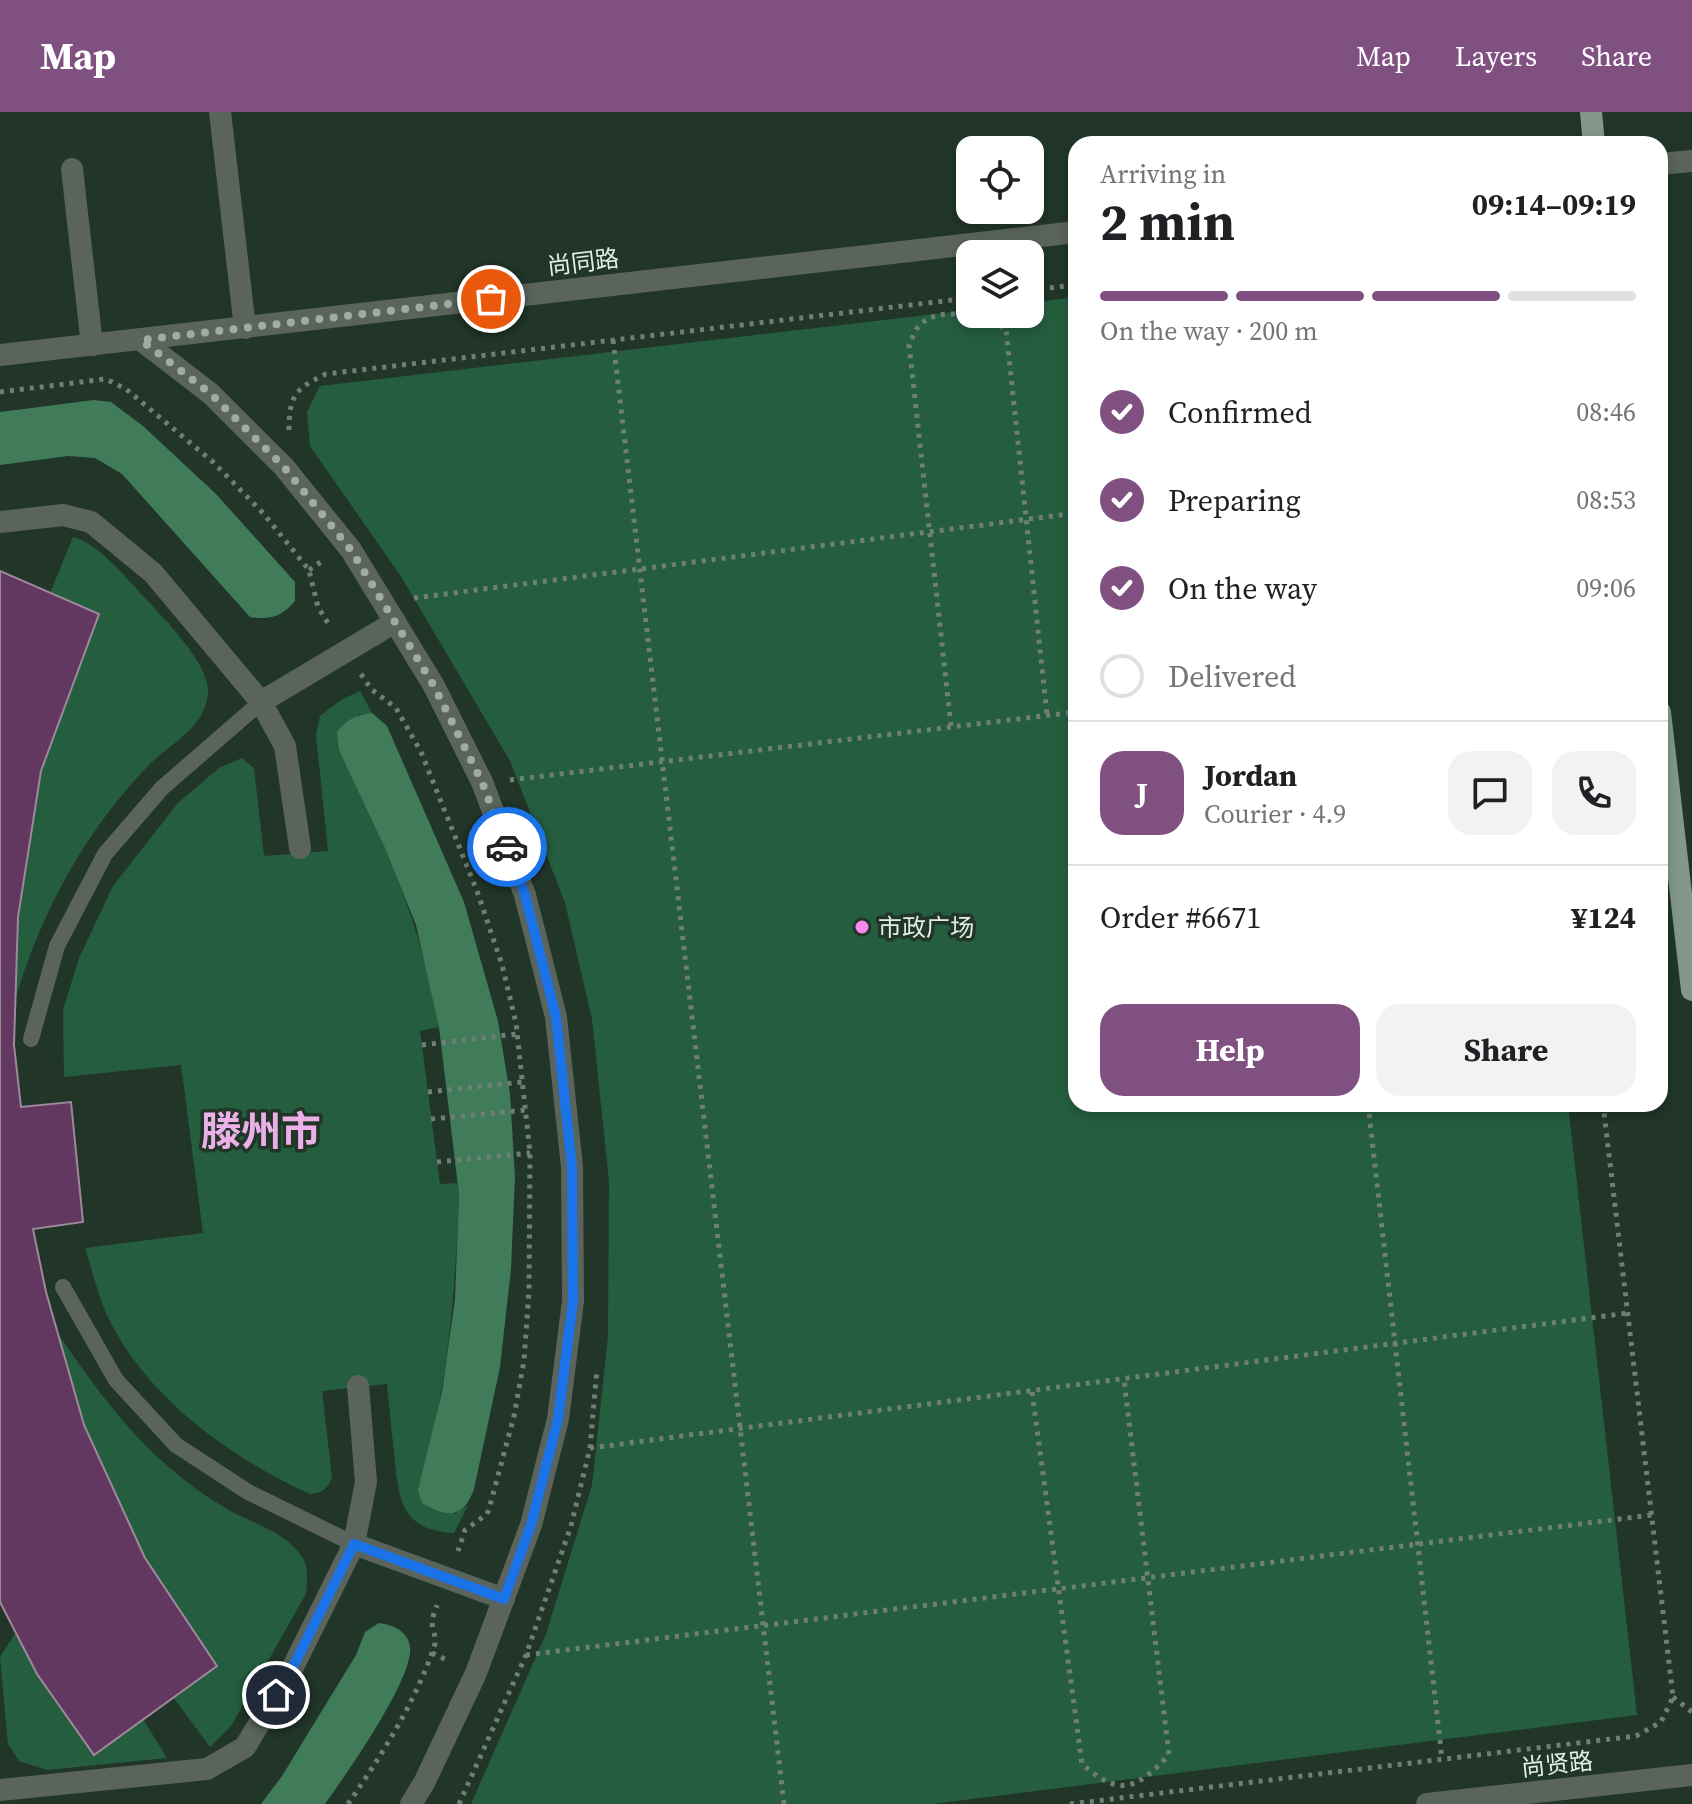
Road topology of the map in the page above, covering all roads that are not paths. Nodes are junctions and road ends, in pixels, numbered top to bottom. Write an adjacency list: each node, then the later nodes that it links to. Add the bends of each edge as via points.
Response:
1 (220, 112): 8 (street)
2 (1591, 112): 3 (main road)
3 (1593, 136)
4 (1692, 161): 5 (street)
5 (1668, 163)
6 (72, 169): 10 (street)
7 (1068, 233): 8 (street, 尚同路)
8 (245, 328): 9 (street, 尚同路)
9 (141, 340): 10 (street, 尚同路); 13 (street, via 211,394 284,467 351,550)
10 (92, 345): 11 (street, 尚同路)
11 (0, 355)
12 (0, 522): 14 (street, via 63,515 91,522 153,573)
13 (395, 622): 14 (street); 22 (street, via 482,782 525,895 556,1017 572,1167 573,1301 558,1419 531,1525)
14 (261, 702): 16 (street, via 285,746); 18 (lane, via 162,788 105,854 57,946)
15 (1668, 782): 17 (main road)
16 (300, 848)
17 (1692, 990)
18 (31, 1039)
19 (63, 1287): 21 (lane, via 116,1380 176,1445 248,1492)
20 (358, 1386): 21 (street, via 366,1482)
21 (354, 1544): 22 (street); 24 (street, via 292,1669 245,1747 207,1769)
22 (504, 1599): 25 (street, via 476,1673)
23 (1692, 1775): 26 (street, 尚贤路)
24 (0, 1790)
25 (411, 1804)
26 (1427, 1804)

